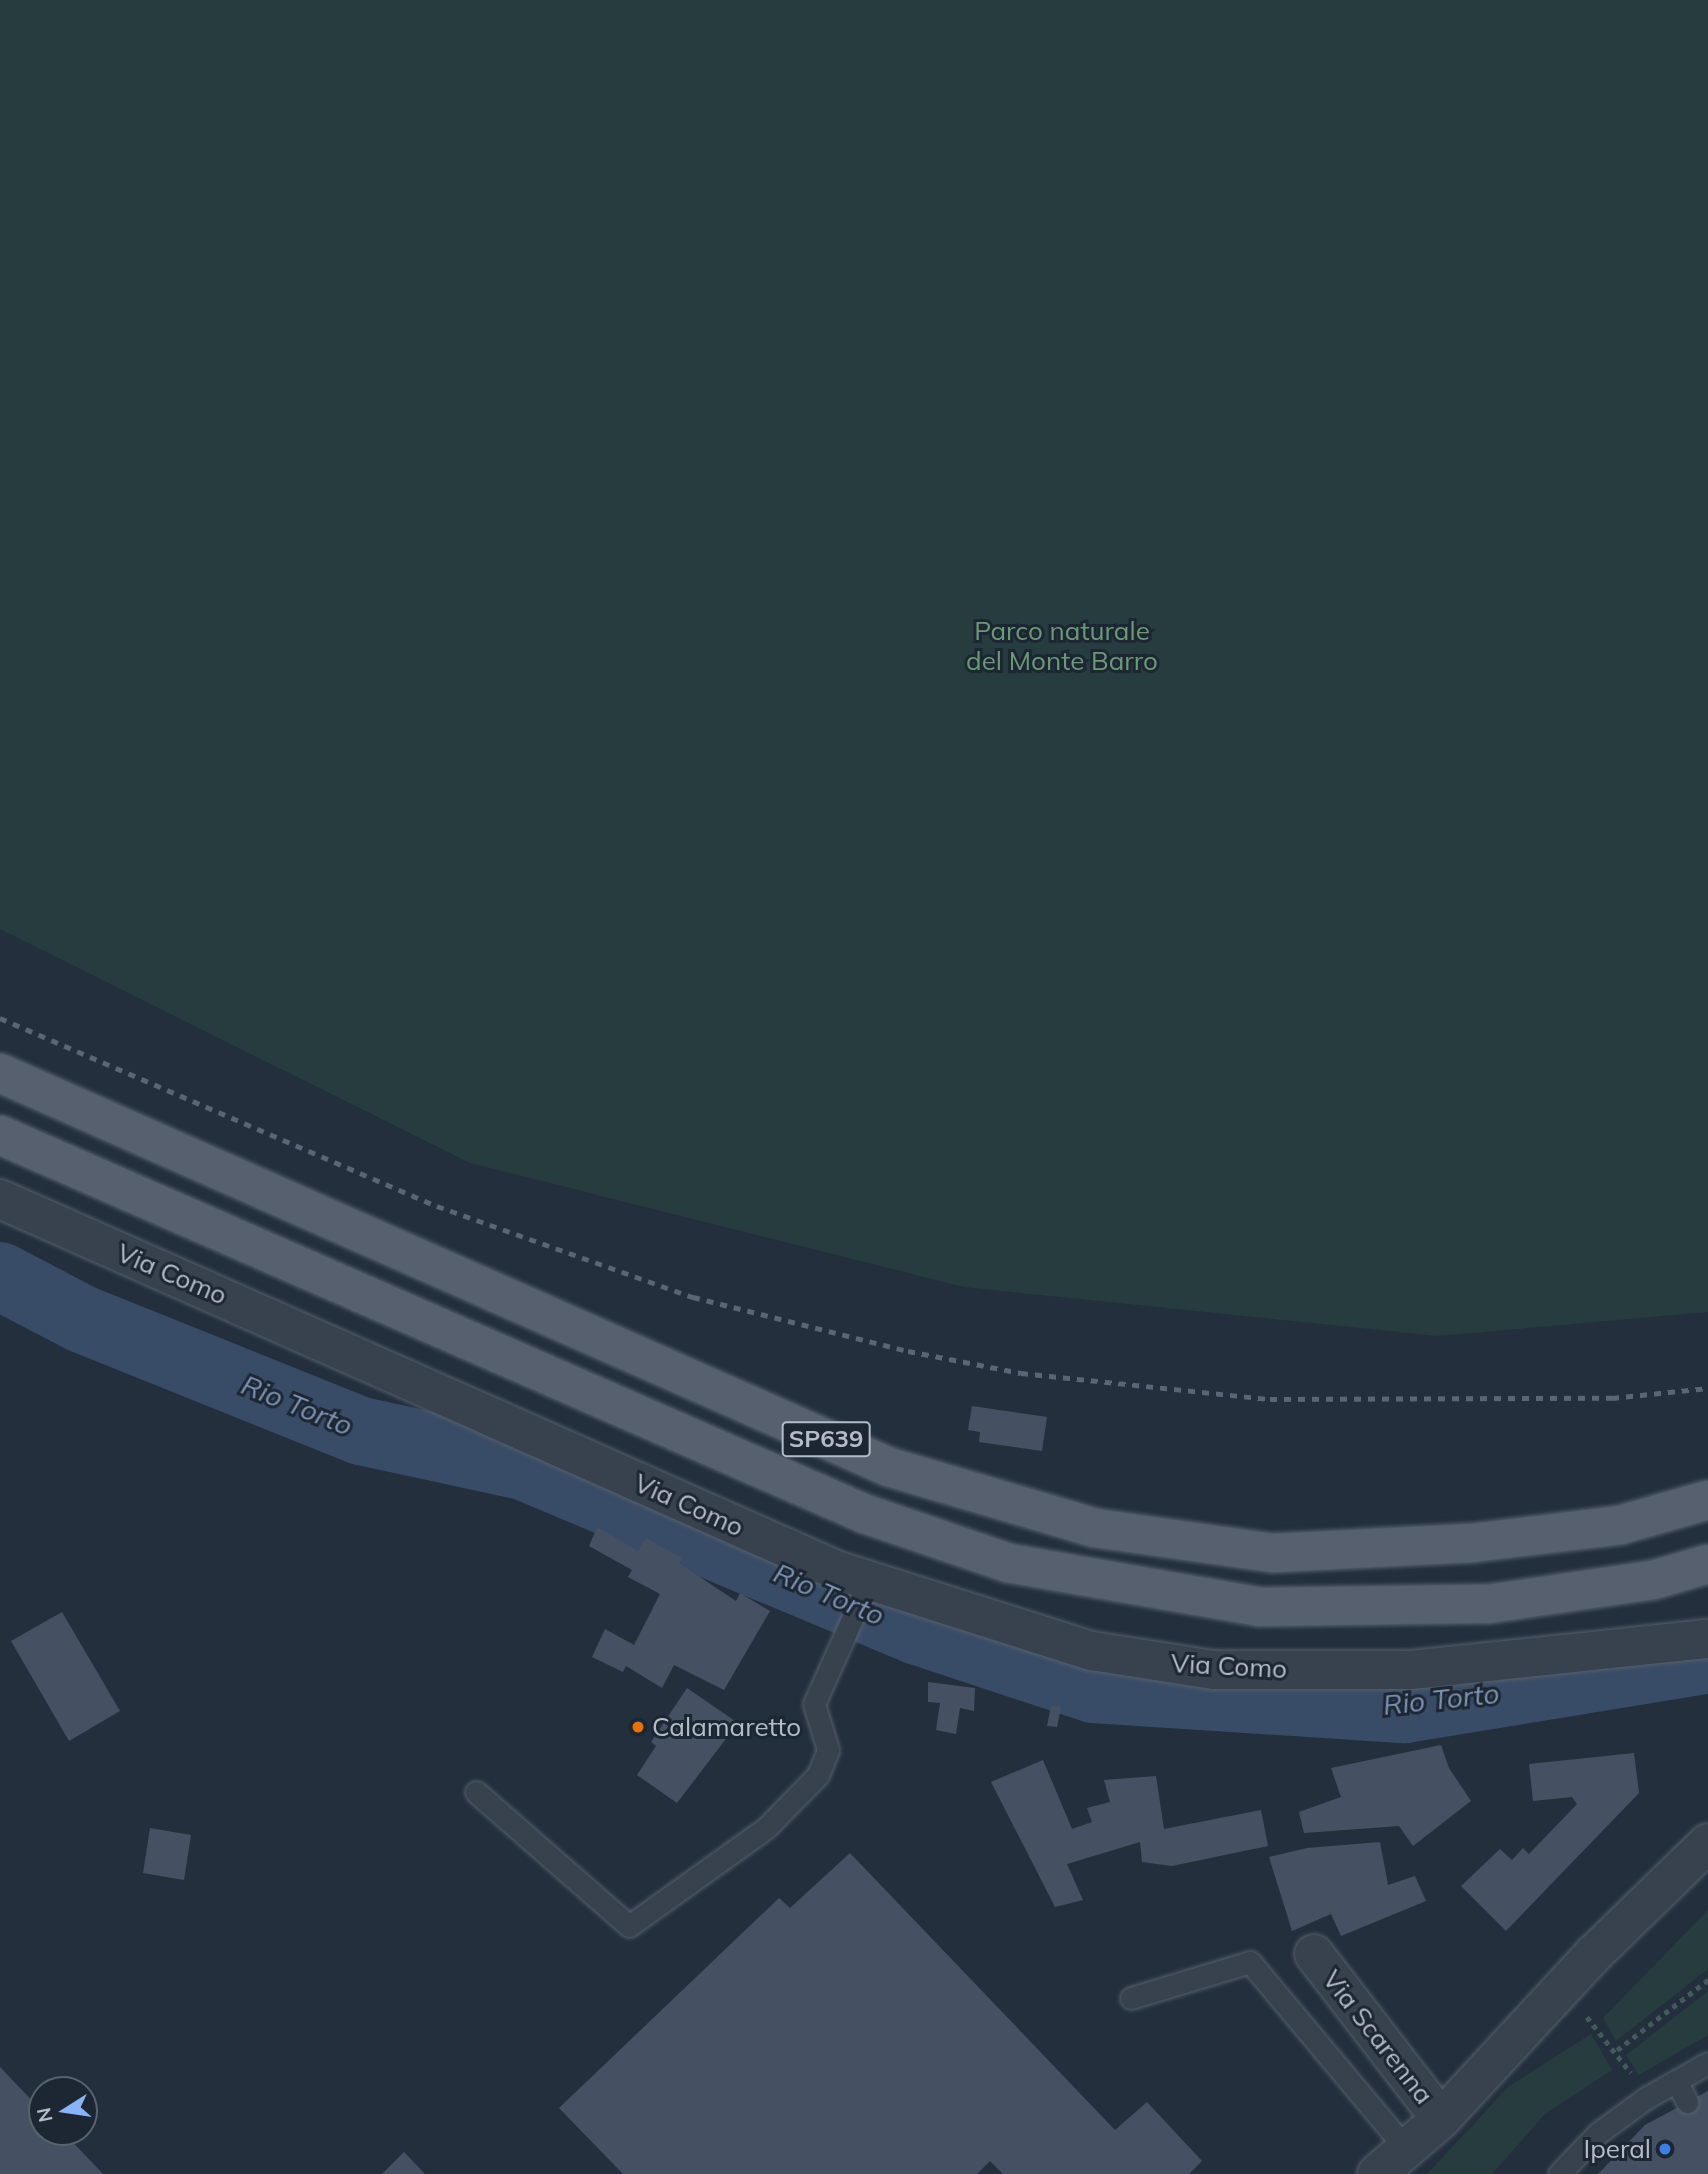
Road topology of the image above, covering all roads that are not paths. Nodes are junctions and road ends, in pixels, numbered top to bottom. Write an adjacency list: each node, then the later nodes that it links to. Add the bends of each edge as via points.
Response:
1 (0, 1073): 4 (main road, SP639, via 889,1467 1095,1528 1274,1553 1486,1542 1619,1525)
2 (0, 1135): 5 (main road, SP639, via 865,1514 1008,1563 1259,1607 1488,1604 1653,1580)
3 (0, 1199): 6 (street, Via Como)
4 (1708, 1500)
5 (1708, 1564)
6 (867, 1587): 7 (street, Via Como, via 1092,1651 1214,1670 1411,1670); 8 (lane, via 814,1703 828,1750 818,1775 766,1828 629,1926)
7 (1708, 1639)
8 (476, 1792)
9 (1708, 1843): 11 (street)
10 (1708, 1871): 11 (lane)
11 (1655, 1895): 17 (street)
12 (1314, 1954): 17 (street, Via Scarenna)
13 (1131, 1998): 18 (lane, via 1250,1962)
14 (1708, 2063): 15 (lane)
15 (1676, 2081): 16 (lane); 20 (lane, via 1598,2133)
16 (1687, 2102)
17 (1441, 2119): 18 (street)
18 (1401, 2162): 19 (street)
19 (1377, 2174)
20 (1559, 2174)

